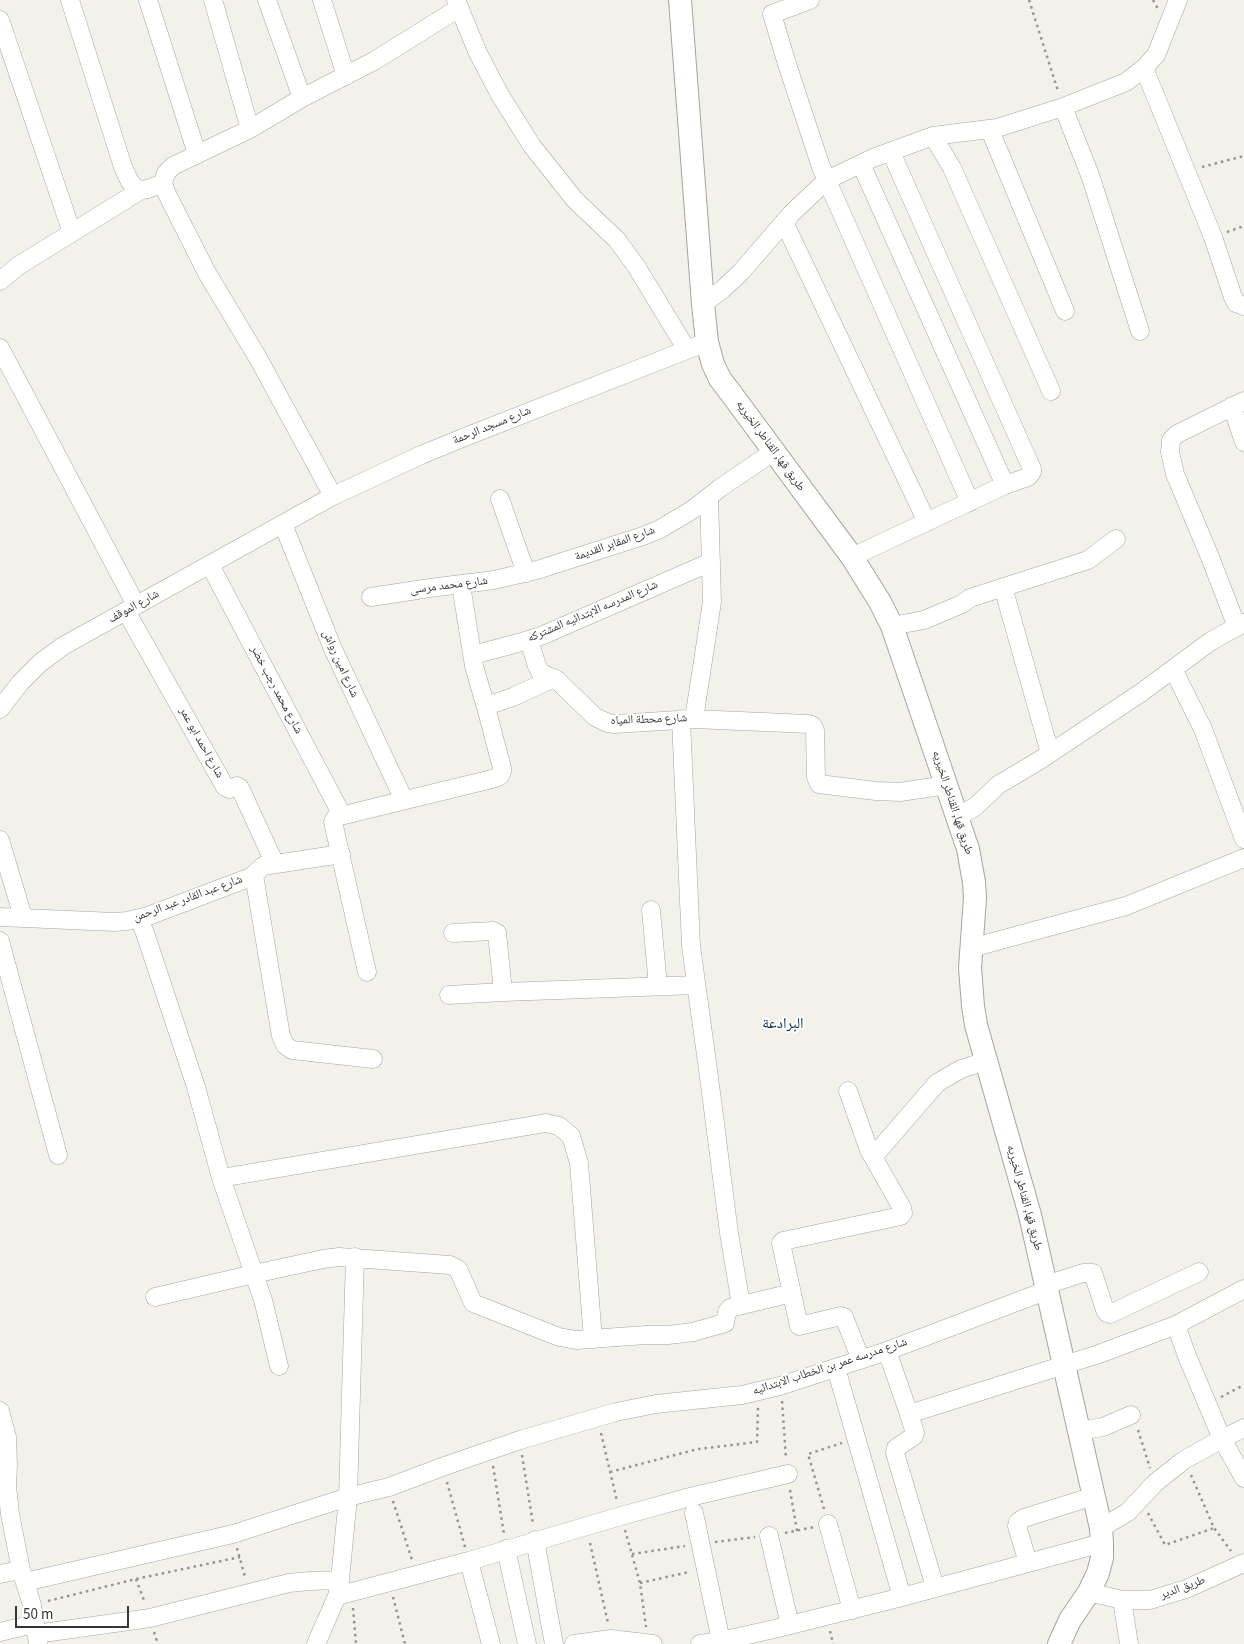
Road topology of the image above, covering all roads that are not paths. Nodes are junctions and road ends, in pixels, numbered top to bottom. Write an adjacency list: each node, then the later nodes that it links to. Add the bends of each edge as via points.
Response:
1 (70, 0): 23 (street, via 123,167 134,187)
2 (148, 0): 19 (street)
3 (213, 0): 15 (street)
4 (267, 0): 13 (street)
5 (322, 0): 12 (street)
6 (680, 0): 27 (street, طريق قها, القناطر الخيريه)
7 (810, 0): 21 (street, via 772,14)
8 (1178, 0): 11 (street, via 1159,50)
9 (457, 4): 12 (street, via 374,61); 31 (street, via 478,53 532,146 575,200 617,240)
10 (0, 20): 25 (street)
11 (1144, 68): 14 (street, via 1126,82); 28 (street, via 1220,256 1233,297 1236,303)
12 (346, 76): 13 (street)
13 (302, 98): 15 (street)
14 (1063, 107): 16 (street); 30 (street, via 1090,175)
15 (250, 128): 19 (street)
16 (990, 130): 17 (street); 29 (street)
17 (933, 136): 18 (street); 33 (street, via 952,168)
18 (891, 152): 20 (street); 37 (street, via 1032,469 1028,477)
19 (196, 154): 22 (street, via 173,166)
20 (861, 164): 21 (street); 37 (street)
21 (827, 180): 24 (street); 41 (street)
22 (163, 183): 23 (street); 38 (street, via 207,273 258,358)
23 (140, 190): 25 (street)
24 (784, 222): 27 (street, via 741,272); 42 (street)
25 (72, 233): 26 (street)
26 (0, 280)
27 (702, 304): 31 (street, طريق قها, القناطر الخيريه)
28 (1244, 306)
29 (1065, 311)
30 (1140, 331)
31 (697, 346): 36 (street, طريق قها, القناطر الخيريه, via 713,364 720,379); 38 (street, شارع مسجد الرحمة, via 421,455)
32 (0, 348): 52 (street)
33 (1051, 391)
34 (1238, 403): 35 (street); 53 (street, via 1176,434 1170,452 1175,474)
35 (1244, 442)
36 (773, 452): 39 (street, شارع المقابر القديمة); 45 (street, طريق قها, القناطر الخيريه)
37 (1005, 485): 41 (street)
38 (333, 496): 43 (street, شارع مسجد الرحمة)
39 (708, 497): 46 (street); 48 (street, شارع المقابر القديمة, via 676,520 643,536)
40 (500, 499): 48 (street)
41 (970, 502): 42 (street)
42 (927, 522): 45 (street)
43 (283, 524): 47 (street, شارع الموقف); 64 (street, شارع امين رواش, via 333,649)
44 (1116, 540): 50 (street, via 1088,560)
45 (852, 557): 54 (street, طريق قها, القناطر الخيريه)
46 (711, 562): 55 (street, شارع المدرسه الابتدائيه المشتركه); 61 (street, via 711,615)
47 (210, 565): 52 (street, شارع الموقف); 65 (street, شارع محمد رجب خضر)
48 (526, 573): 49 (street, شارع محمد مرسى)
49 (461, 585): 51 (street, شارع محمد مرسى); 56 (street)
50 (1003, 587): 54 (street, via 970,598 924,620); 62 (street)
51 (371, 597)
52 (131, 608): 60 (street, شارع الموقف, via 63,646 40,663 20,682); 71 (street, شارع احمد ابو عمر, via 226,787 240,788)
53 (1240, 625): 57 (street, via 1211,641)
54 (892, 626): 63 (street, طريق قها, القناطر الخيريه)
55 (529, 640): 56 (street, شارع المدرسه الابتدائيه المشتركه); 58 (street, شارع محطة المياه, via 539,670)
56 (473, 655): 59 (street)
57 (1173, 669): 62 (street); 67 (street, via 1203,730)
58 (554, 678): 59 (street); 61 (street, شارع محطة المياه, via 595,716 608,723)
59 (486, 706): 64 (street, via 502,768 500,776)
60 (0, 709)
61 (687, 719): 63 (street, شارع محطة المياه, via 812,725 819,784 900,792); 81 (street, via 688,910)
62 (1050, 753): 66 (street, via 998,785 976,806)
63 (947, 785): 66 (street, طريق قها, القناطر الخيريه)
64 (404, 800): 65 (street)
65 (342, 815): 69 (street, via 333,822)
66 (958, 817): 79 (street, طريق قها, القناطر الخيريه, via 974,882)
67 (1244, 839)
68 (0, 840): 75 (street)
69 (342, 854): 71 (street, شارع عبد القادر عبد الرحمن); 80 (street)
70 (1244, 858): 79 (street, via 1126,906)
71 (275, 864): 72 (street, شارع عبد القادر عبد الرحمن, via 263,866)
72 (254, 875): 76 (street, شارع عبد القادر عبد الرحمن); 85 (street, via 285,1045 292,1050)
73 (651, 910): 82 (street)
74 (0, 917): 75 (street, شارع عبد القادر عبد الرحمن)
75 (22, 917): 76 (street, شارع عبد القادر عبد الرحمن, via 115,922)
76 (139, 919): 90 (street, via 196,1087)
77 (453, 932): 83 (street, via 497,933)
78 (0, 942): 88 (street)
79 (971, 948): 86 (street, طريق قها, القناطر الخيريه, via 973,1006)
80 (367, 972)
81 (696, 985): 82 (street); 98 (street)
82 (658, 986): 83 (street)
83 (503, 992): 84 (street)
84 (449, 995)
85 (373, 1059)
86 (986, 1061): 89 (street, via 961,1069 937,1083); 94 (street, طريق قها, القناطر الخيريه)
87 (848, 1091): 89 (street)
88 (58, 1155)
89 (873, 1157): 96 (street, via 903,1214 783,1241)
90 (221, 1178): 93 (street); 100 (street, via 546,1124 559,1126 571,1136 579,1163)
91 (355, 1257): 93 (street, via 323,1259); 100 (street, via 450,1265 458,1269 471,1301 476,1305 566,1339); 115 (street)
92 (1198, 1272): 94 (street, شارع مدرسه عمر بن الخطاب الابتدائيه, via 1110,1314 1105,1310 1093,1273 1083,1273)
93 (254, 1274): 97 (street); 104 (street)
94 (1047, 1288): 101 (street, شارع مدرسه عمر بن الخطاب الابتدائيه); 103 (street, طريق قها, القناطر الخيريه)
95 (1244, 1289): 99 (street)
96 (792, 1293): 98 (street); 102 (street, via 799,1326 844,1317)
97 (155, 1296)
98 (741, 1305): 100 (street, via 728,1310 723,1324 693,1332)
99 (1176, 1325): 103 (street); 111 (street)
100 (593, 1339)
101 (887, 1350): 102 (street, شارع مدرسه عمر بن الخطاب الابتدائيه); 107 (street)
102 (861, 1360): 105 (street, شارع مدرسه عمر بن الخطاب الابتدائيه)
103 (1064, 1365): 107 (street); 110 (street, طريق قها, القناطر الخيريه)
104 (279, 1366)
105 (836, 1368): 115 (street, شارع مدرسه عمر بن الخطاب الابتدائيه, via 758,1392 656,1404 597,1417 490,1449 389,1487); 131 (street)
106 (0, 1411): 117 (street, via 7,1437)
107 (909, 1414): 128 (street, via 914,1436 896,1448 895,1453)
108 (1131, 1415): 110 (street, via 1103,1427)
109 (1244, 1428): 111 (street)
110 (1079, 1431): 114 (street, طريق قها, القناطر الخيريه)
111 (1222, 1439): 113 (street); 119 (street, via 1184,1460)
112 (788, 1474): 121 (street)
113 (1244, 1478)
114 (1094, 1496): 119 (street, طريق قها, القناطر الخيريه); 124 (street, via 1018,1522)
115 (348, 1497): 127 (street, شارع مدرسه عمر بن الخطاب الابتدائيه, via 233,1534); 129 (street)
116 (694, 1513): 137 (street)
117 (5, 1515): 127 (street)
118 (828, 1524): 133 (street)
119 (1102, 1535): 124 (street); 130 (street, طريق قها, القناطر الخيريه, via 1102,1558)
120 (769, 1536): 134 (street)
121 (535, 1540): 122 (street); 142 (street)
122 (506, 1549): 123 (street); 141 (street)
123 (469, 1561): 129 (street, via 390,1583); 140 (street)
124 (1028, 1563): 128 (street)
125 (1242, 1564): 132 (street, طريق الدير, via 1168,1596)
126 (0, 1574): 127 (street, شارع مدرسه عمر بن الخطاب الابتدائيه)
127 (23, 1576): 136 (street)
128 (935, 1588): 131 (street)
129 (343, 1590): 136 (street, via 310,1581 289,1583 150,1618); 139 (street)
130 (1089, 1592): 132 (street, طريق الدير); 138 (street, طريق قها, القناطر الخيريه)
131 (902, 1597): 133 (street)
132 (1122, 1600): 147 (street)
133 (852, 1610): 134 (street)
134 (790, 1625): 137 (street)
135 (0, 1632): 136 (street)
136 (36, 1634)
137 (721, 1641): 146 (street)
138 (1057, 1643)
139 (316, 1644)
140 (491, 1644)
141 (527, 1644)
142 (554, 1644)
143 (574, 1644): 144 (street, via 612,1639)
144 (646, 1644): 145 (street)
145 (654, 1644)
146 (700, 1644)
147 (1129, 1644)

